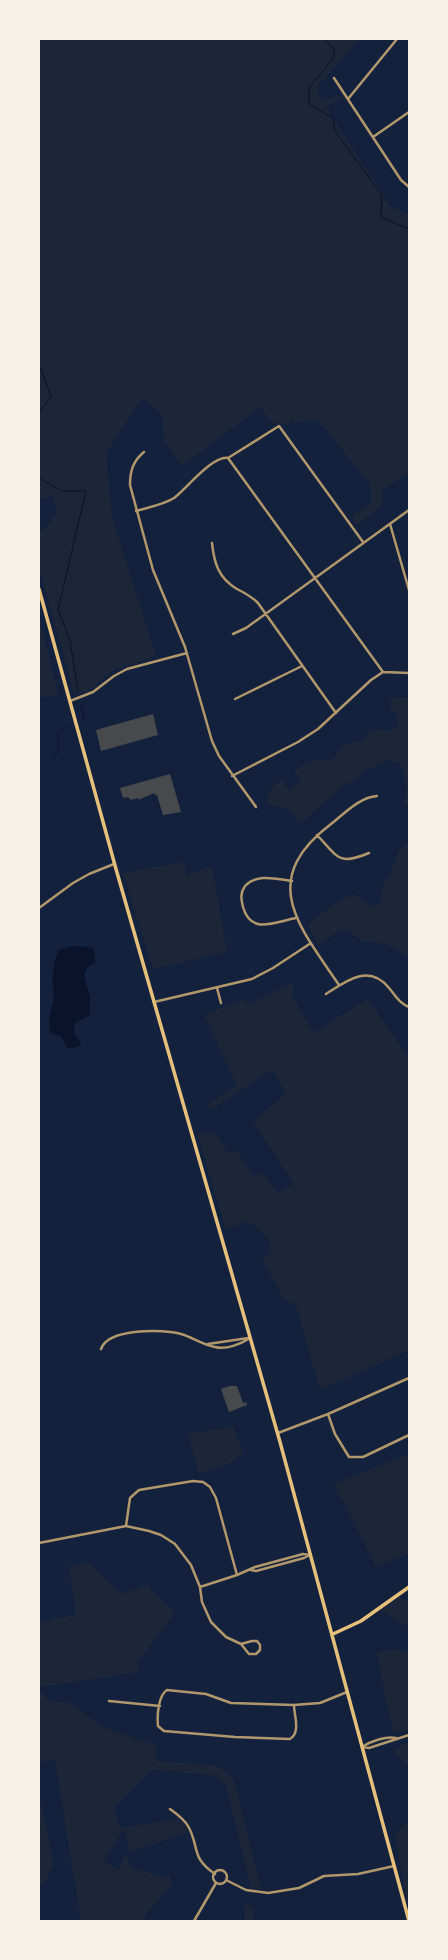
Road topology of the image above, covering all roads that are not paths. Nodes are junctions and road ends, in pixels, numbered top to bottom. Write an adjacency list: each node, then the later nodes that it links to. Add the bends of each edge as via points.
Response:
1 (397, 39): 3 (street)
2 (334, 78): 3 (street)
3 (348, 99): 5 (street)
4 (409, 112): 5 (street)
5 (373, 137): 6 (street, via 401,180)
6 (409, 187)
7 (144, 452): 10 (street, via 135,461 130,478)
8 (228, 458): 10 (street, via 222,457 171,500); 12 (street, via 279,426); 14 (street)
9 (409, 510): 11 (street)
10 (136, 511): 19 (street, via 152,570)
11 (390, 524): 12 (street); 16 (street)
12 (363, 542): 14 (street)
13 (212, 543): 17 (street, via 215,562 224,579 254,599)
14 (316, 577): 17 (street); 21 (street)
15 (39, 589): 24 (main road)
16 (409, 590)
17 (265, 614): 18 (street); 20 (street)
18 (233, 634)
19 (187, 653): 24 (street, via 127,669 93,692); 26 (street, via 212,741)
20 (302, 666): 23 (street); 25 (street)
21 (383, 672): 22 (street); 25 (street)
22 (409, 673)
23 (235, 699)
24 (70, 700): 31 (main road)
25 (336, 713): 26 (street, via 305,738)
26 (232, 776): 28 (street)
27 (377, 796): 29 (street, via 364,799)
28 (256, 807)
29 (317, 835): 30 (street, via 342,859 352,860); 32 (street, via 305,847)
30 (370, 854)
31 (114, 864): 33 (street, via 73,883); 39 (main road)
32 (292, 881): 34 (street, via 292,900); 34 (street, via 267,878 254,880 245,886 241,898 246,916 255,924)
33 (39, 908)
34 (296, 918): 35 (street)
35 (311, 943): 36 (street); 37 (street, via 259,976)
36 (339, 985): 38 (street); 41 (street, via 352,977 372,976 384,982 399,1002)
37 (217, 988): 39 (street); 40 (street)
38 (326, 994)
39 (154, 1002): 42 (main road)
40 (221, 1003)
41 (409, 1007)
42 (250, 1338): 43 (street); 43 (street, via 225,1347); 47 (main road)
43 (208, 1344): 44 (street, via 173,1332 138,1332 113,1337 106,1341)
44 (101, 1349)
45 (409, 1378): 46 (street)
46 (328, 1414): 47 (street); 48 (street, via 335,1434 349,1457 363,1457)
47 (278, 1434): 51 (main road)
48 (409, 1435)
49 (126, 1526): 50 (street); 52 (street, via 130,1498 139,1490 183,1482 203,1482 210,1487 216,1498); 53 (street, via 156,1533 175,1544 191,1565)
50 (39, 1544)
51 (310, 1555): 52 (street); 55 (main road)
52 (237, 1575): 53 (street)
53 (200, 1587): 56 (street, via 202,1602 211,1622 226,1637)
54 (409, 1587): 55 (main road, via 361,1620)
55 (333, 1634): 57 (main road)
56 (241, 1644): 56 (street, via 251,1654 256,1654 260,1650 257,1641)
57 (347, 1692): 60 (street, via 320,1703); 63 (main road)
58 (109, 1701): 59 (street)
59 (160, 1706): 60 (street, via 164,1691 167,1690 206,1694 231,1703); 60 (street, via 158,1726 164,1731 277,1739 290,1739 295,1735)
60 (294, 1706)
61 (409, 1735): 62 (street)
62 (396, 1738): 63 (street, via 390,1737); 63 (street, via 392,1742 369,1748)
63 (362, 1747): 65 (main road)
64 (170, 1810): 66 (street, via 188,1825 197,1855 202,1864)
65 (394, 1866): 67 (street, via 358,1874 324,1876 299,1888 268,1893 246,1890); 70 (main road)
66 (215, 1874): 67 (street, via 223,1871); 68 (street)
67 (226, 1880): 68 (street, via 222,1884)
68 (216, 1883): 69 (street)
69 (194, 1921)
70 (409, 1921)

